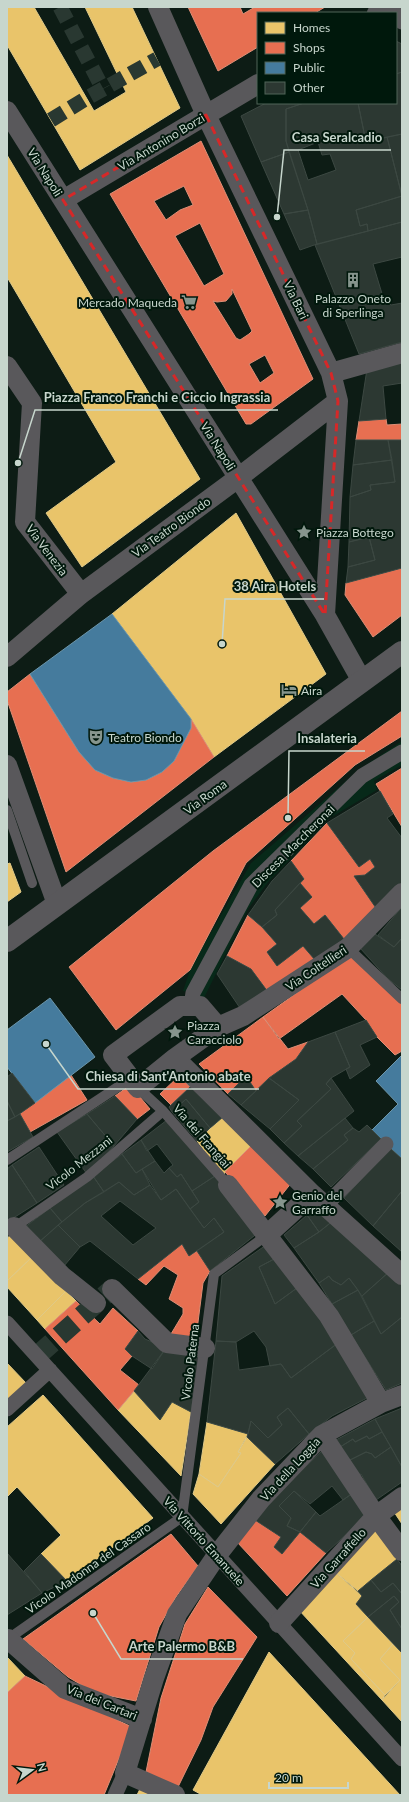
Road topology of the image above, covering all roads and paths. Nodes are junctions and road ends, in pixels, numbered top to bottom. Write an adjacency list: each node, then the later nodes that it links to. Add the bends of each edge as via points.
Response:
1 (158, 7): 6 (street, Via Bari)
2 (398, 7): 3 (street)
3 (402, 22)
4 (257, 85): 6 (street, Via Antonino Borzi)
5 (7, 111): 7 (street, Via Napoli)
6 (206, 116): 7 (street, Via Antonino Borzi); 10 (street, Via Bari)
7 (63, 200): 12 (street, Via Napoli)
8 (402, 353): 10 (street)
9 (7, 366): 13 (street, Via Venezia, via 32,403 25,522)
10 (331, 373): 11 (street, Via Bari)
11 (338, 401): 12 (street, Via Teatro Biondo); 14 (street, Via Bari)
12 (238, 478): 13 (street, Via Teatro Biondo); 14 (street, Via Napoli)
13 (81, 594): 16 (street, Via Teatro Biondo)
14 (325, 615): 17 (street, Via Napoli)
15 (402, 652): 17 (street, Via Roma)
16 (7, 657)
17 (362, 681): 23 (street, Via Roma)
18 (402, 752): 27 (street, Discesa Maccheronai, via 362,776 251,885 193,993)
19 (7, 765): 23 (street)
20 (7, 810): 21 (lane)
21 (32, 883)
22 (402, 893): 25 (street, Via Coltellieri)
23 (57, 904): 24 (street, Via Roma)
24 (7, 941)
25 (348, 948): 26 (lane); 28 (street, Via Coltellieri, via 243,1016)
26 (402, 999)
27 (191, 1006): 28 (street, via 200,1006); 30 (street, via 180,1006 113,1055)
28 (218, 1027): 29 (street)
29 (175, 1058): 30 (street); 35 (street)
30 (134, 1083): 31 (lane, Via dei Frangiai); 33 (lane)
31 (163, 1111): 34 (lane, Via dei Frangiai); 36 (lane, Vicolo Mezzani, via 87,1177)
32 (386, 1144): 35 (street)
33 (7, 1160)
34 (228, 1185): 37 (street)
35 (318, 1200): 37 (street); 38 (street)
36 (11, 1229): 40 (street)
37 (267, 1235): 42 (lane, Vicolo Paterna, via 214,1274); 45 (street, via 329,1316)
38 (402, 1275)
39 (112, 1289): 42 (street, via 166,1343)
40 (96, 1303)
41 (7, 1323): 43 (street, Via Vittorio Emanuele)
42 (205, 1348): 50 (lane, Vicolo Paterna)
43 (50, 1370): 46 (street); 50 (street, Via Vittorio Emanuele)
44 (402, 1395): 45 (street, Via della Loggia)
45 (381, 1403): 47 (street, Via della Loggia)
46 (7, 1409)
47 (322, 1435): 49 (street); 52 (street, Via della Loggia, via 261,1499)
48 (402, 1497): 49 (street, Via Garraffello)
49 (376, 1516): 51 (street); 53 (street, Via Garraffello)
50 (182, 1517): 52 (street, Via Vittorio Emanuele); 54 (lane, Vicolo Madonna del Cassaro)
51 (402, 1551)
52 (217, 1555): 53 (street, Via Vittorio Emanuele); 55 (street, Via della Loggia, via 177,1614)
53 (279, 1623): 56 (street, Via Vittorio Emanuele)
54 (7, 1639): 55 (street, Via dei Cartari, via 65,1689)
55 (142, 1719): 57 (street, Via della Loggia)
56 (402, 1759)
57 (125, 1773): 58 (street); 59 (street)
58 (115, 1795)
59 (176, 1795)

